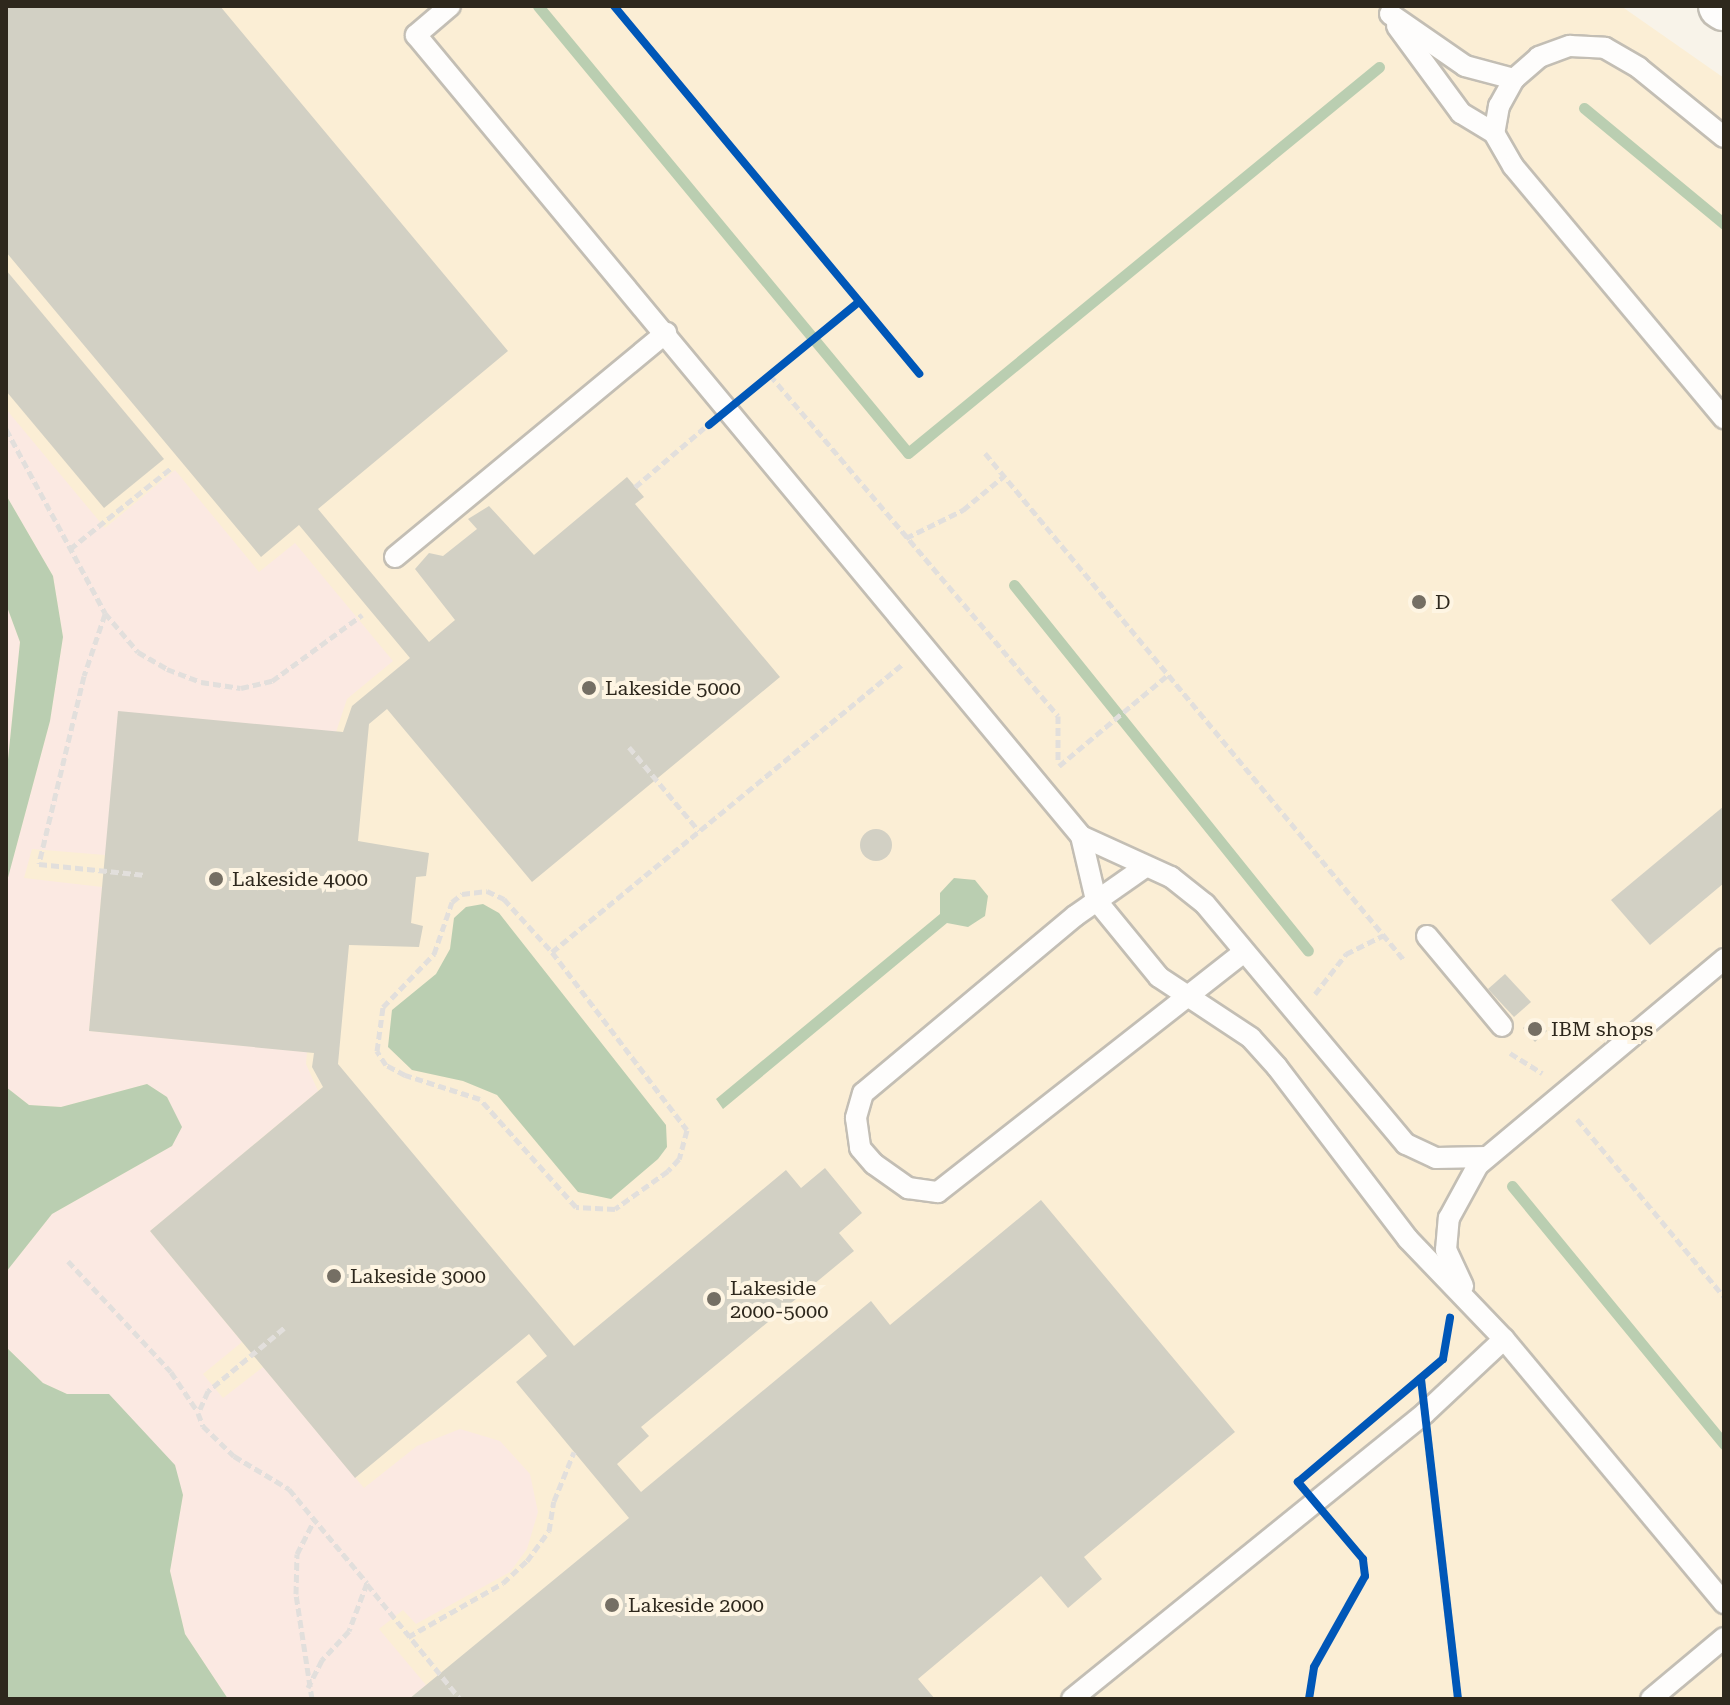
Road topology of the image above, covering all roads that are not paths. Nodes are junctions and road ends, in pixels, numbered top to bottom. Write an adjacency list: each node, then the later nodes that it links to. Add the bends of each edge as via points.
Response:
1 (450, 6): 6 (lane, via 416,35)
2 (1387, 10): 3 (lane, via 1465,66); 4 (lane, via 1417,59 1461,113)
3 (1514, 79): 4 (lane, via 1499,106); 5 (lane, via 1539,57 1570,46 1605,48 1639,68)
4 (1494, 133): 7 (lane, via 1513,166)
5 (1724, 137)
6 (666, 333): 8 (lane); 9 (lane)
7 (1724, 418)
8 (395, 557)
9 (1081, 836): 10 (lane); 11 (lane)
10 (1145, 867): 11 (lane); 13 (lane, via 1171,877 1205,904)
11 (1096, 900): 15 (lane, via 1159,977); 15 (lane, via 863,1093 856,1118 860,1148 874,1164 908,1188 938,1192)
12 (1427, 936): 16 (lane)
13 (1243, 953): 15 (lane); 17 (lane, via 1406,1144 1436,1158)
14 (1724, 959): 17 (lane)
15 (1188, 997): 18 (lane, via 1251,1038 1322,1121 1408,1239)
16 (1502, 1026)
17 (1487, 1157): 18 (lane, via 1461,1188 1449,1218 1446,1250)
18 (1470, 1300): 19 (lane)
19 (1504, 1339): 20 (lane); 22 (lane, via 1425,1413)
20 (1724, 1603)
21 (1724, 1638): 23 (lane)
22 (1072, 1699)
23 (1651, 1699)

